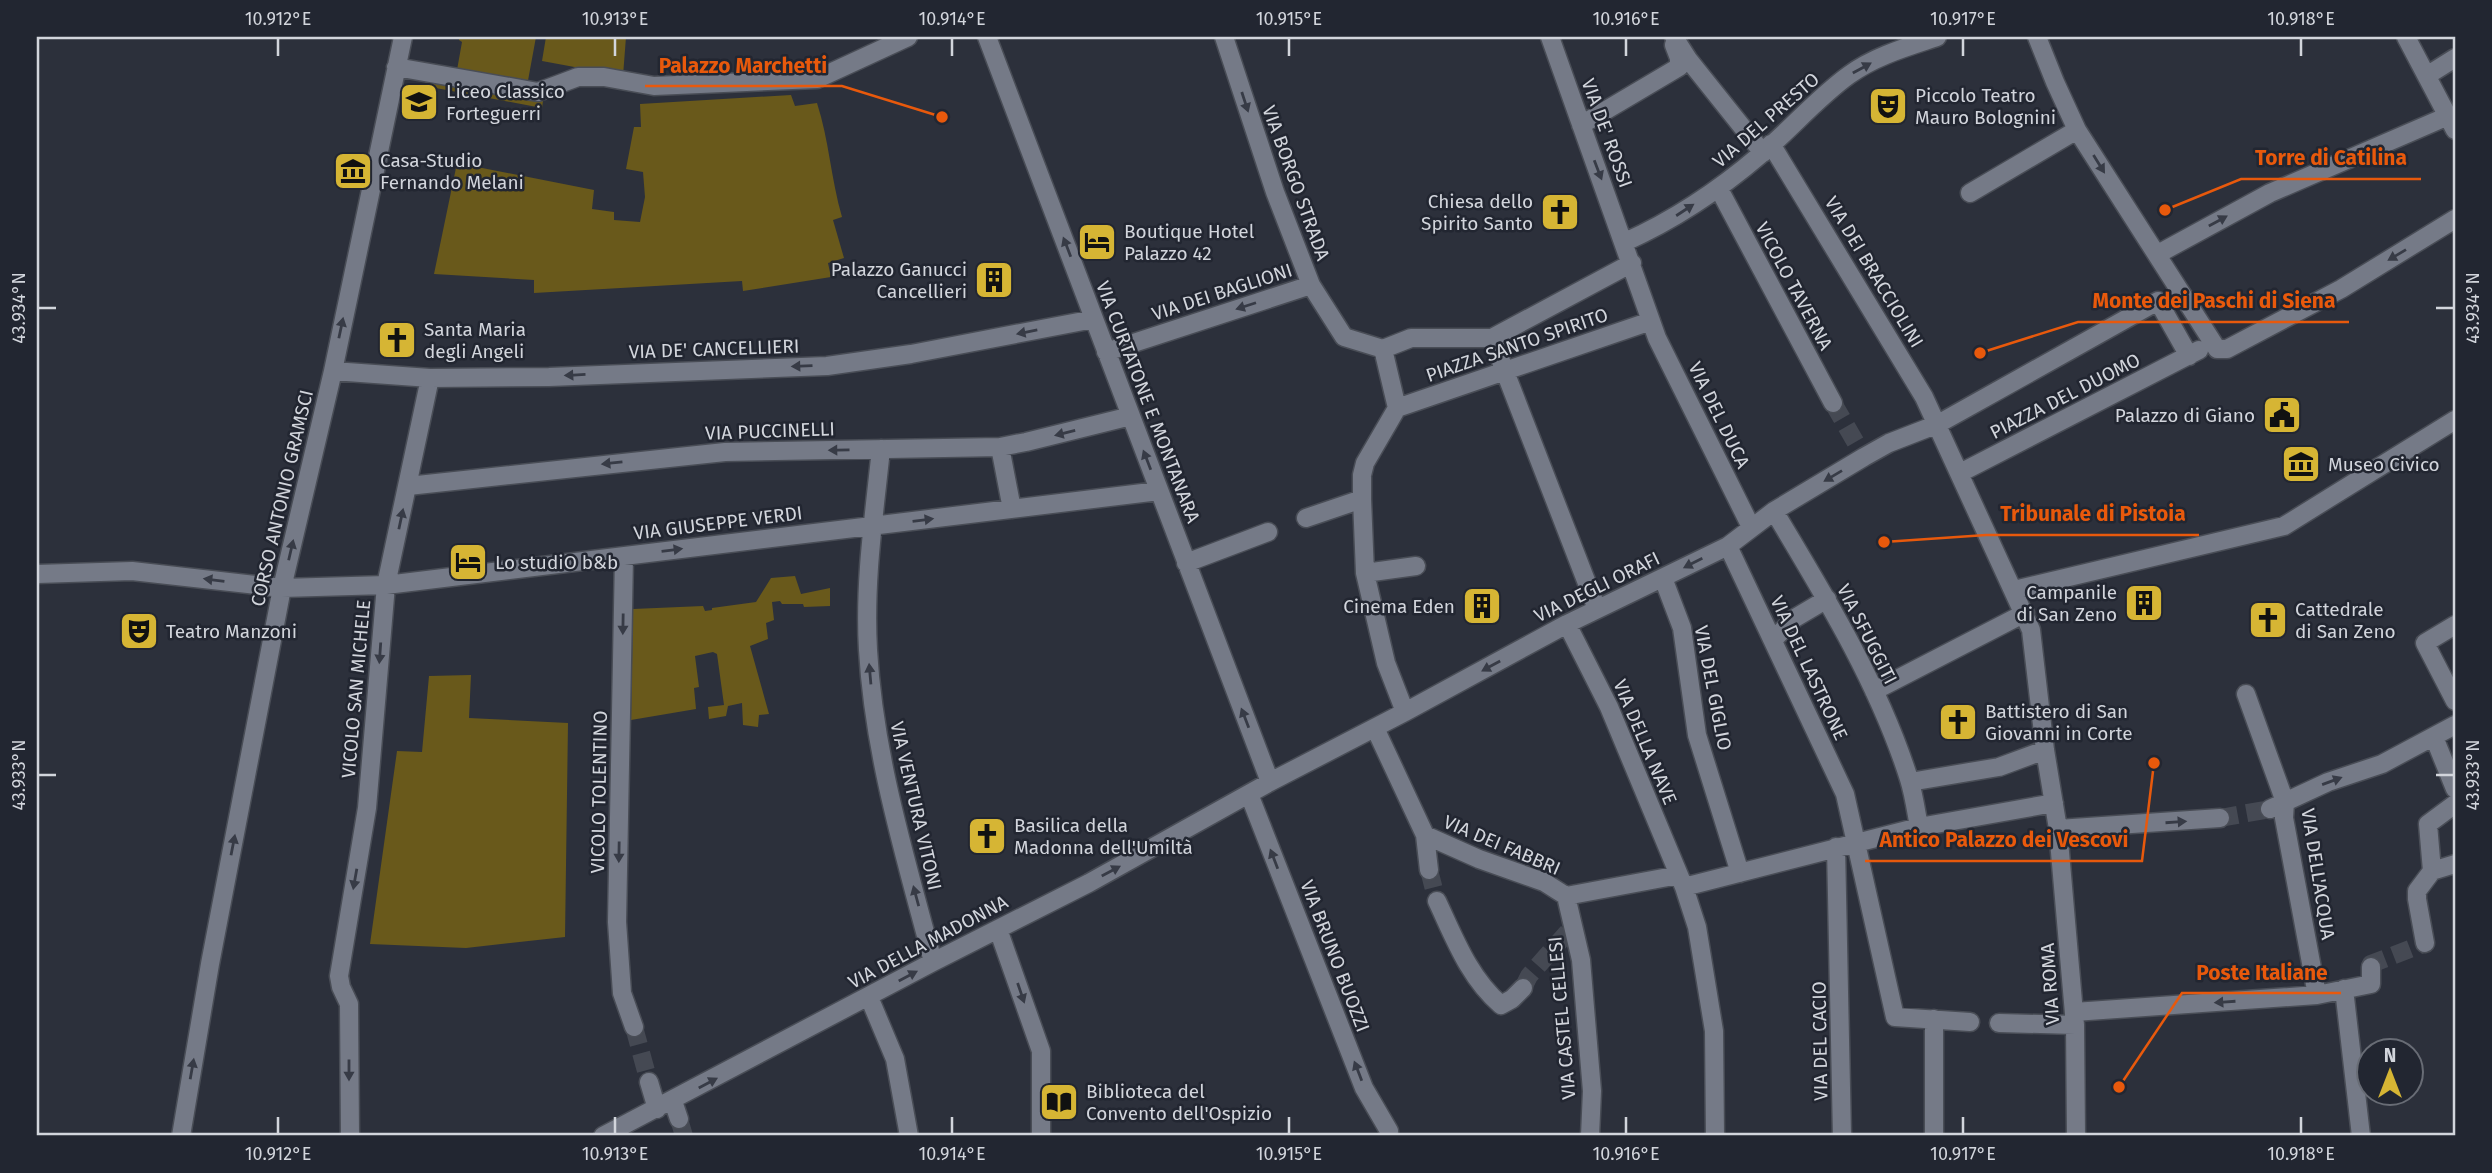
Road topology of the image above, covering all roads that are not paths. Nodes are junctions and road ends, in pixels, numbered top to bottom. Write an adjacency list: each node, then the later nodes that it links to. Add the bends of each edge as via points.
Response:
1 (403, 37): 12 (street, CORSO ANTONIO GRAMSCI)
2 (908, 37): 12 (street, via 817,79 654,86 578,77 538,92)
3 (987, 37): 25 (street, VIA CURTATONE E MONTANARA, one-way to 3)
4 (1224, 37): 24 (street, VIA BORGO STRADA, one-way to 24)
5 (1550, 37): 15 (street, VIA DE' ROSSI)
6 (1673, 37): 11 (street)
7 (1937, 37): 17 (street, VIA DEL PRESTO, one-way to 7, via 1849,75 1886,55)
8 (2038, 37): 16 (street)
9 (2406, 37): 13 (street)
10 (2455, 58): 13 (street)
11 (1683, 63): 15 (street); 17 (street, VIA DEI BRACCIOLINI)
12 (396, 67): 32 (street, CORSO ANTONIO GRAMSCI, one-way to 12)
13 (2428, 75): 14 (street)
14 (2452, 123): 22 (street, one-way to 14, via 2270,193)
15 (1581, 125): 21 (street, VIA DE' ROSSI, one-way to 21)
16 (2077, 130): 19 (street); 22 (street, one-way to 22)
17 (1767, 148): 18 (street, VIA DEL PRESTO); 39 (street, VIA DEI BRACCIOLINI)
18 (1719, 189): 21 (street, VIA DEL PRESTO, one-way to 18, via 1659,227); 35 (street, VICOLO TAVERNA)
19 (1970, 193)
20 (2455, 219): 28 (street, one-way to 28, via 2341,289 2227,349)
21 (1625, 242): 23 (street)
22 (2158, 254): 28 (street)
23 (1632, 263): 26 (street); 27 (street, PIAZZA SANTO SPIRITO)
24 (1311, 285): 29 (street, VIA BORGO STRADA, via 1344,337); 30 (street, VIA DEI BAGLIONI, one-way to 30)
25 (1094, 319): 30 (street, VIA CURTATONE E MONTANARA); 34 (street, VIA DE' CANCELLIERI, one-way to 34, via 827,366)
26 (1651, 321): 33 (street, PIAZZA SANTO SPIRITO); 50 (street, VIA DEL DUCA)
27 (1492, 338): 29 (street, PIAZZA SANTO SPIRITO, via 1410,338); 33 (street)
28 (2212, 344): 31 (street, PIAZZA DEL DUOMO)
29 (1383, 349): 36 (street)
30 (1106, 352): 37 (street, VIA CURTATONE E MONTANARA)
31 (2189, 356): 39 (street, PIAZZA DEL DUOMO, via 2158,301); 42 (street, PIAZZA DEL DUOMO)
32 (332, 371): 34 (street, VIA DE' CANCELLIERI); 60 (street, CORSO ANTONIO GRAMSCI, one-way to 32)
33 (1505, 372): 36 (street, PIAZZA SANTO SPIRITO); 63 (street)
34 (430, 378): 43 (street, VICOLO SAN MICHELE)
35 (1833, 403)
36 (1397, 408): 45 (street, via 1365,463)
37 (1131, 416): 40 (street, VIA PUCCINELLI, one-way to 40); 44 (street, VIA CURTATONE E MONTANARA, one-way to 37)
38 (2455, 420): 61 (street, via 2284,526)
39 (1938, 424): 42 (street); 47 (street, VIA DEGLI ORAFI, one-way to 47, via 1862,454)
40 (1000, 447): 41 (street, VIA PUCCINELLI); 46 (street)
41 (881, 449): 43 (street, VIA PUCCINELLI, one-way to 43, via 699,454); 49 (street, VIA VENTURA VITONI)
42 (1960, 473): 61 (street)
43 (408, 486): 59 (street, VICOLO SAN MICHELE, one-way to 43)
44 (1159, 491): 46 (street, VIA GIUSEPPE VERDI); 54 (street, VIA CURTATONE E MONTANARA)
45 (1362, 499): 48 (street); 56 (street)
46 (1012, 509): 49 (street, VIA GIUSEPPE VERDI, one-way to 46)
47 (1774, 511): 50 (street, VIA DEGLI ORAFI); 62 (street, VIA SFUGGITI)
48 (1306, 518)
49 (873, 526): 53 (street, VIA GIUSEPPE VERDI, one-way to 49); 98 (street, VIA VENTURA VITONI, one-way to 49, via 885,779 873,708 867,648)
50 (1751, 527): 52 (street, VIA DEGLI ORAFI)
51 (1268, 532): 54 (street)
52 (1728, 546): 58 (street, VIA DEGLI ORAFI, one-way to 58); 67 (street, VIA DEL LASTRONE)
53 (624, 556): 59 (street, VIA GIUSEPPE VERDI); 108 (street, VICOLO TOLENTINO, one-way to 108, via 617,922 622,993)
54 (1186, 563): 76 (street, VIA CURTATONE E MONTANARA, one-way to 54)
55 (1416, 566): 56 (street)
56 (1365, 573): 71 (street, via 1386,663)
57 (37, 574): 60 (street, VIA GIUSEPPE VERDI, one-way to 57, via 132,571)
58 (1663, 578): 63 (street, VIA DEGLI ORAFI); 92 (street, VIA DEL GIGLIO, via 1682,628 1697,735)
59 (386, 585): 60 (street, VIA GIUSEPPE VERDI); 114 (street, VICOLO SAN MICHELE, one-way to 114, via 367,808 339,976 349,1004)
60 (282, 587): 113 (street, CORSO ANTONIO GRAMSCI, one-way to 60)
61 (2014, 590): 64 (street)
62 (1827, 599): 67 (street, via 1795,618); 68 (street, VIA SFUGGITI)
63 (1597, 608): 65 (street, VIA DEGLI ORAFI)
64 (2025, 613): 68 (street); 75 (street, via 2031,629)
65 (1567, 624): 71 (street, VIA DEGLI ORAFI, one-way to 71); 93 (street, VIA DELLA NAVE, via 1609,707)
66 (2455, 625): 70 (street, via 2425,643)
67 (1773, 640): 87 (street, VIA DEL LASTRONE, via 1845,794)
68 (1874, 691): 77 (street, VIA SFUGGITI)
69 (2246, 694): 82 (street, VIA DELL'ACQUA)
70 (2455, 701)
71 (1405, 712): 73 (street, VIA DEGLI ORAFI)
72 (2455, 725): 74 (street)
73 (1374, 728): 76 (street, VIA DEGLI ORAFI); 86 (street, VIA DEI FABBRI)
74 (2434, 737): 78 (street); 82 (street, one-way to 74, via 2382,764)
75 (2045, 750): 77 (street, via 1999,767); 80 (street, VIA ROMA)
76 (1270, 782): 79 (street, VIA DELLA MADONNA)
77 (1910, 782): 84 (street, VIA SFUGGITI)
78 (2455, 789)
79 (1249, 794): 96 (street, VIA DELLA MADONNA, one-way to 79); 112 (street, VIA BRUNO BUOZZI, one-way to 79, via 1364,1088)
80 (2054, 803): 84 (street, VIA DEI FABBRI); 85 (street, VIA ROMA)
81 (2455, 804): 91 (street, via 2428,824)
82 (2277, 805): 102 (street, VIA DELL'ACQUA, via 2284,818)
83 (2220, 818): 85 (street, one-way to 83)
84 (1919, 827): 87 (street, VIA DEI FABBRI)
85 (2059, 829): 105 (street, VIA ROMA)
86 (1425, 835): 90 (street); 94 (street, VIA DEI FABBRI, via 1544,882)
87 (1857, 842): 88 (street, VIA DEI FABBRI); 104 (street, VIA DEL LASTRONE, via 1895,1017)
88 (1836, 847): 92 (street, VIA DEI FABBRI); 120 (street, VIA DEL CACIO)
89 (2455, 864): 91 (street)
90 (1429, 870)
91 (2432, 871): 97 (street, via 2417,891)
92 (1740, 873): 93 (street, VIA DEI FABBRI)
93 (1681, 881): 94 (street, VIA DEI FABBRI); 119 (street, VIA DELLA NAVE, via 1697,927 1714,1031)
94 (1566, 896): 118 (street, VIA CASTEL CELLESI, via 1581,960 1592,1091)
95 (1437, 901): 100 (street, via 1465,960 1489,995 1501,1005)
96 (998, 929): 98 (street, VIA DELLA MADONNA); 117 (street, one-way to 117, via 1041,1051)
97 (2425, 943)
98 (933, 962): 103 (street, VIA DELLA MADONNA, one-way to 98)
99 (2371, 967): 101 (street, via 2371,984)
100 (1523, 988)
101 (2344, 989): 102 (street); 123 (street)
102 (2317, 995): 105 (street, one-way to 105)
103 (869, 997): 110 (street, VIA DELLA MADONNA, one-way to 103); 116 (street, via 895,1059)
104 (1934, 1019): 106 (street); 121 (street)
105 (2074, 1019): 107 (street); 122 (street, VIA ROMA)
106 (1970, 1022)
107 (1999, 1023)
108 (634, 1027)
109 (649, 1082): 110 (street)
110 (665, 1105): 111 (street); 115 (street, VIA DELLA MADONNA)
111 (679, 1119)
112 (1392, 1135)
113 (181, 1136)
114 (350, 1136)
115 (603, 1136)
116 (909, 1136)
117 (1041, 1136)
118 (1590, 1136)
119 (1715, 1136)
120 (1842, 1136)
121 (1934, 1136)
122 (2076, 1136)
123 (2361, 1136)

